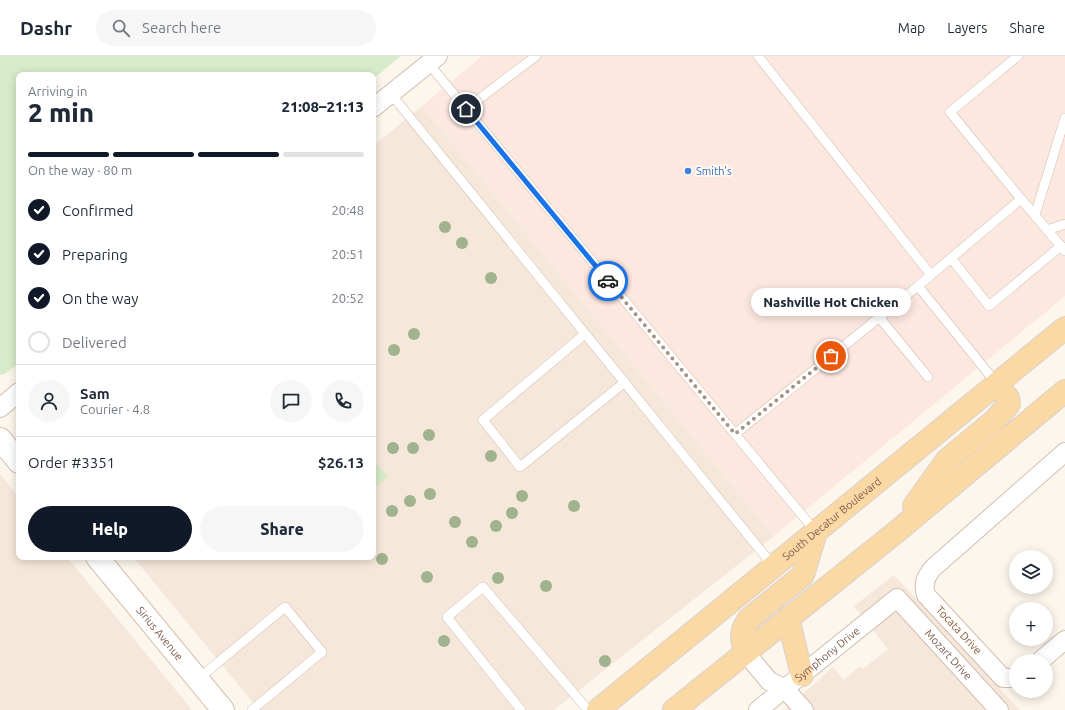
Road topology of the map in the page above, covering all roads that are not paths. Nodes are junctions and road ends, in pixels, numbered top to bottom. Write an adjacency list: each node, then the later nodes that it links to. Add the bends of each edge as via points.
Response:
1 (536, 56): 7 (lane)
2 (758, 56): 15 (lane)
3 (1018, 56): 9 (lane, via 950,112)
4 (434, 60): 5 (street); 7 (lane)
5 (391, 94): 6 (street); 19 (lane)
6 (376, 106)
7 (466, 109): 26 (lane)
8 (1065, 118): 10 (lane)
9 (1021, 199): 10 (lane); 14 (lane)
10 (1035, 215): 12 (lane)
11 (1065, 224): 12 (lane)
12 (1047, 230): 13 (lane)
13 (1063, 249): 14 (lane, via 988,306)
14 (951, 258): 15 (lane)
15 (931, 275): 16 (lane)
16 (918, 286): 17 (lane); 22 (lane)
17 (879, 317): 20 (lane); 26 (lane)
18 (1065, 328): 22 (main road, South Decatur Boulevard)
19 (585, 334): 21 (lane); 21 (lane, via 483,420 520,467)
20 (928, 377)
21 (625, 382): 33 (lane)
22 (997, 384): 30 (main road, South Decatur Boulevard); 31 (main road, via 1008,398 1009,404 994,421 947,460)
23 (1065, 391): 31 (main road)
24 (16, 395): 25 (street)
25 (0, 408)
26 (735, 434): 30 (lane)
27 (0, 439): 29 (street)
28 (1065, 452): 40 (street, Tocata Drive, via 933,568 924,585 926,595 1003,678)
29 (16, 458)
30 (816, 532): 33 (main road, South Decatur Boulevard); 37 (main road, via 803,575 749,619 742,629 740,637)
31 (895, 533): 35 (main road)
32 (99, 560): 41 (street, Sirius Avenue)
33 (774, 566): 47 (main road, South Decatur Boulevard)
34 (897, 598): 39 (street, Symphony Drive); 50 (street, Mozart Drive)
35 (788, 618): 37 (main road); 39 (main road)
36 (1065, 640): 38 (street)
37 (745, 652): 42 (street, via 769,680); 48 (main road)
38 (1048, 654)
39 (802, 675): 42 (street, Symphony Drive)
40 (1009, 678)
41 (198, 679): 43 (street, Sirius Avenue); 44 (lane, via 285,607 322,652)
42 (795, 700): 49 (street, Symphony Drive)
43 (223, 710)
44 (252, 710)
45 (522, 710): 46 (lane, via 447,617 483,587)
46 (588, 710)
47 (598, 710)
48 (674, 710)
49 (758, 710)
50 (999, 710)

